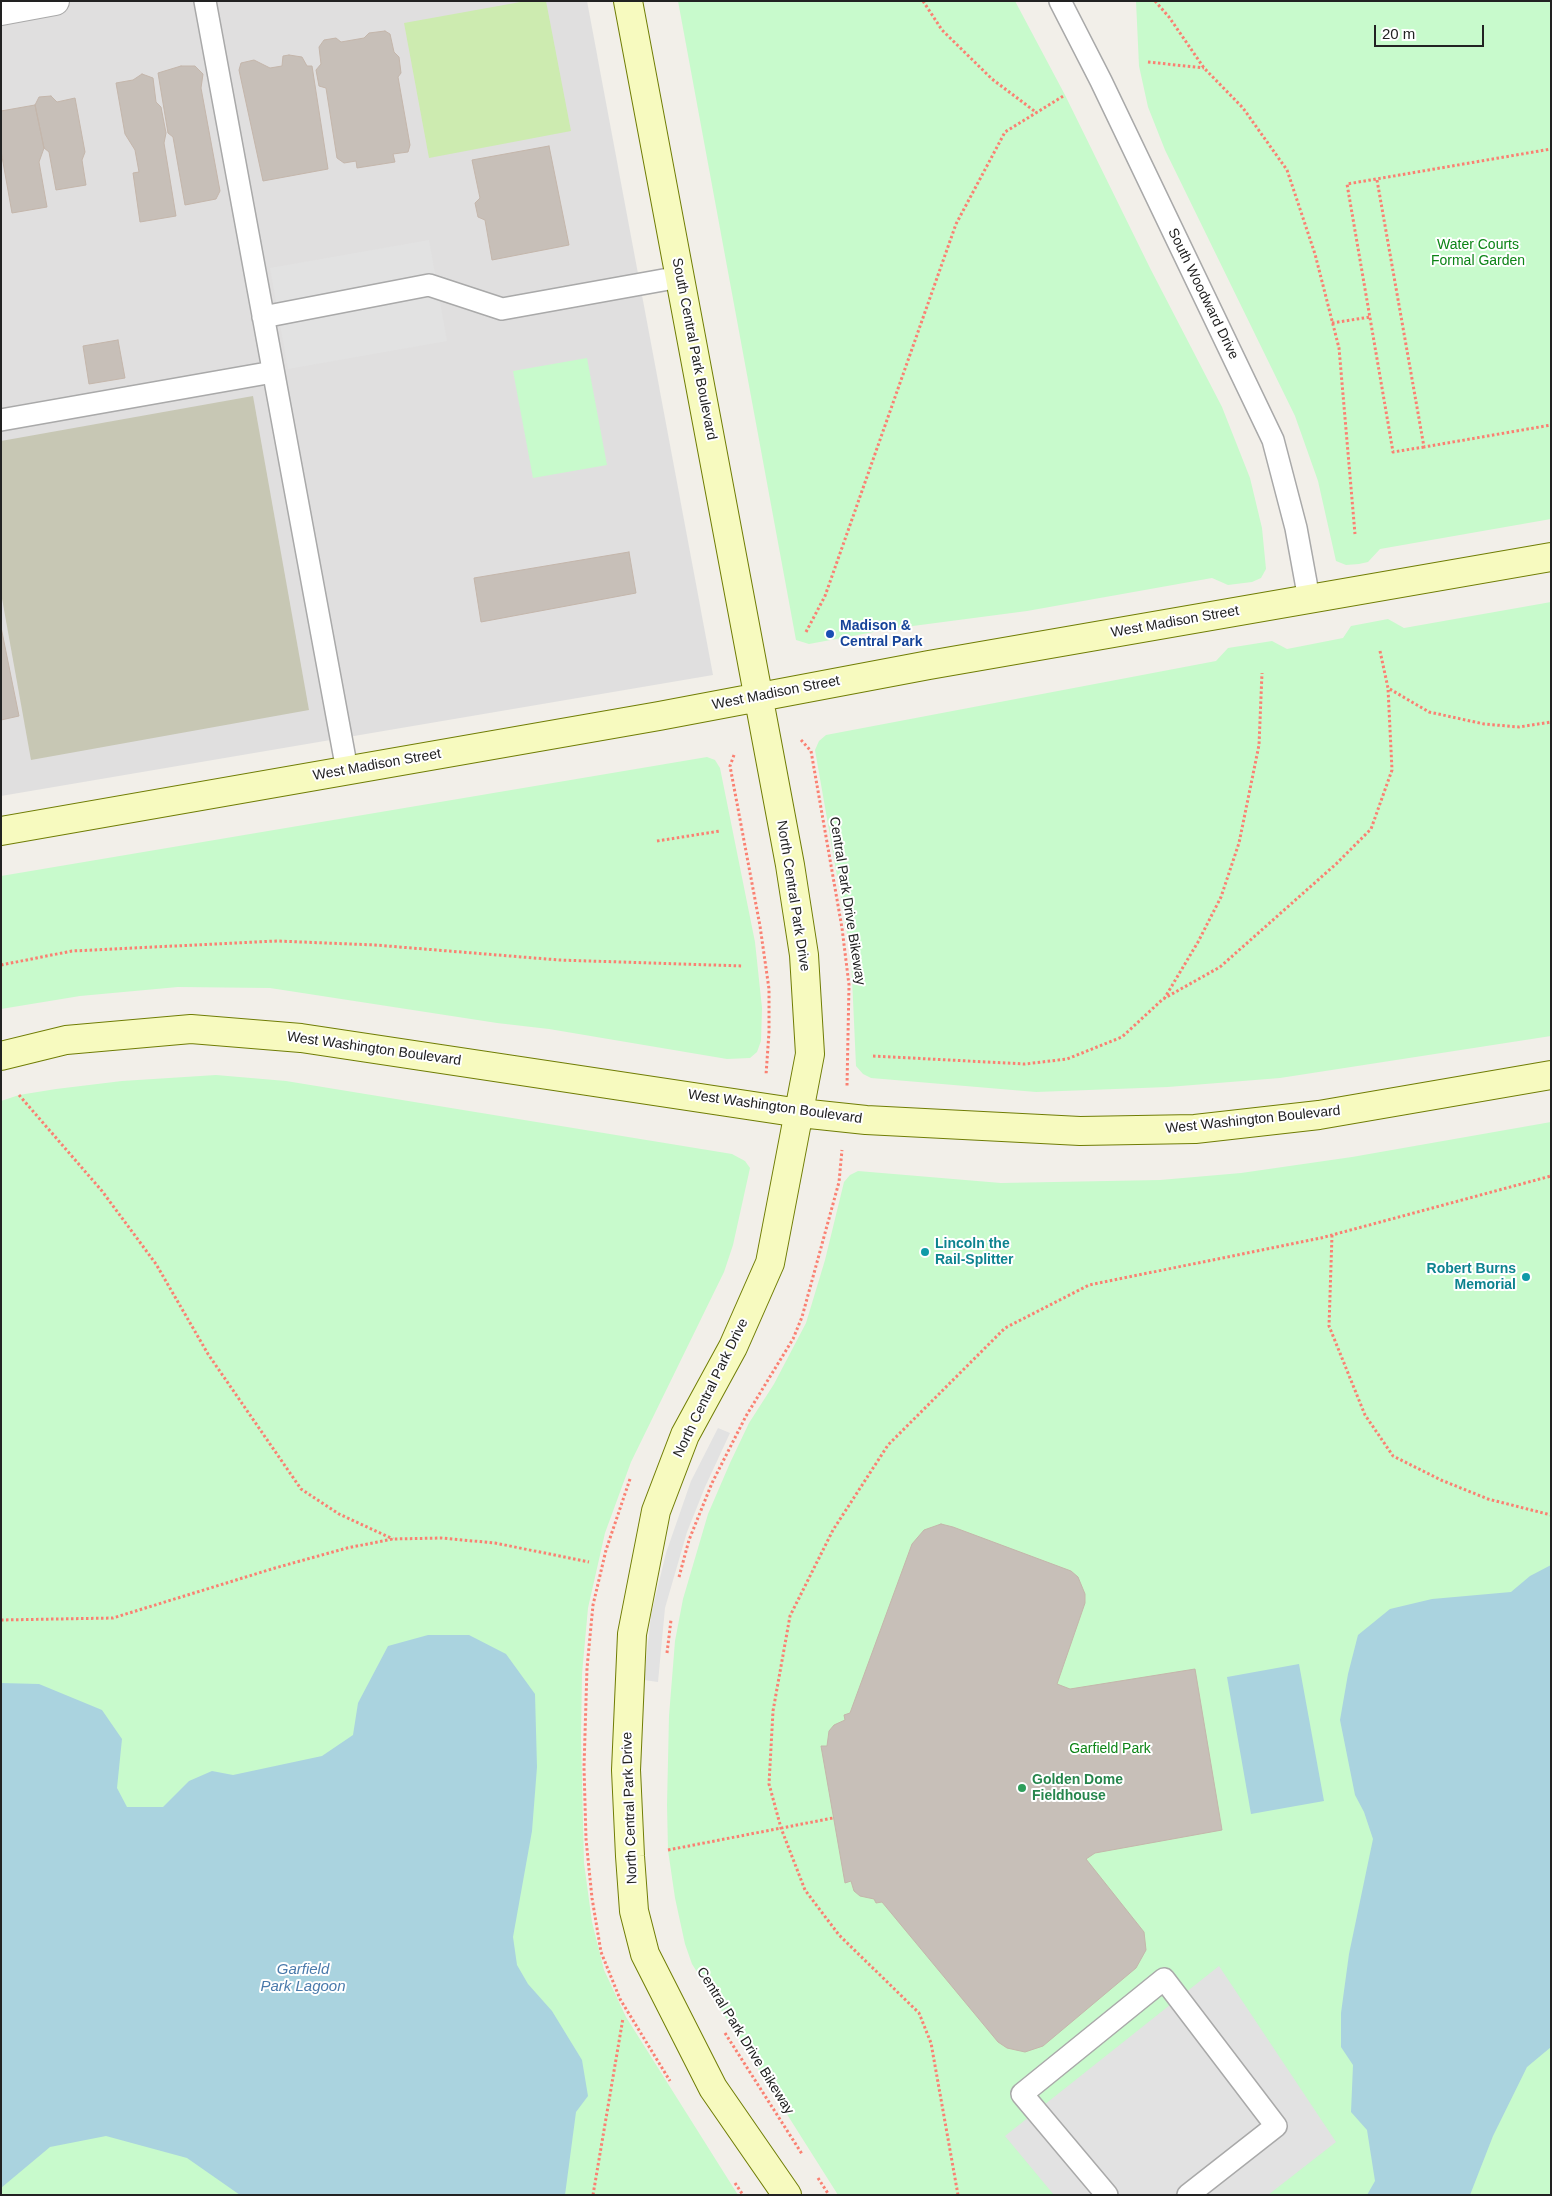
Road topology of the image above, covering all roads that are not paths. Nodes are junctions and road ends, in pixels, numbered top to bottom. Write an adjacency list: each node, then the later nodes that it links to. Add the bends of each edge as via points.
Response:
1 (55, 1): 5 (street)
2 (205, 1): 7 (lane)
3 (628, 1): 6 (street, South Central Park Boulevard)
4 (1060, 1): 11 (lane, South Woodward Drive, via 1273,440 1296,528)
5 (1, 11)
6 (680, 276): 7 (lane, via 502,309 429,285); 12 (street, South Central Park Boulevard)
7 (263, 317): 8 (lane)
8 (274, 372): 9 (lane); 13 (lane)
9 (1, 420)
10 (1551, 557): 11 (street, West Madison Street)
11 (1309, 599): 12 (street, West Madison Street)
12 (758, 697): 13 (street, West Madison Street); 17 (street, North Central Park Drive, via 804,956 810,1054)
13 (347, 770): 14 (street, West Madison Street)
14 (1, 831)
15 (1, 1056): 17 (street, West Washington Boulevard, via 66,1040 191,1029 301,1038)
16 (1551, 1075): 17 (street, West Washington Boulevard, via 1319,1115 1195,1129 1080,1132)
17 (800, 1114): 18 (street, North Central Park Drive, via 770,1263 733,1347 685,1435 656,1511 632,1634 626,1770 634,1911 645,1954 713,2088)
18 (787, 2195)
19 (1107, 2195): 20 (lane, via 1022,2094 1164,1979 1276,2126)
20 (1188, 2195)

